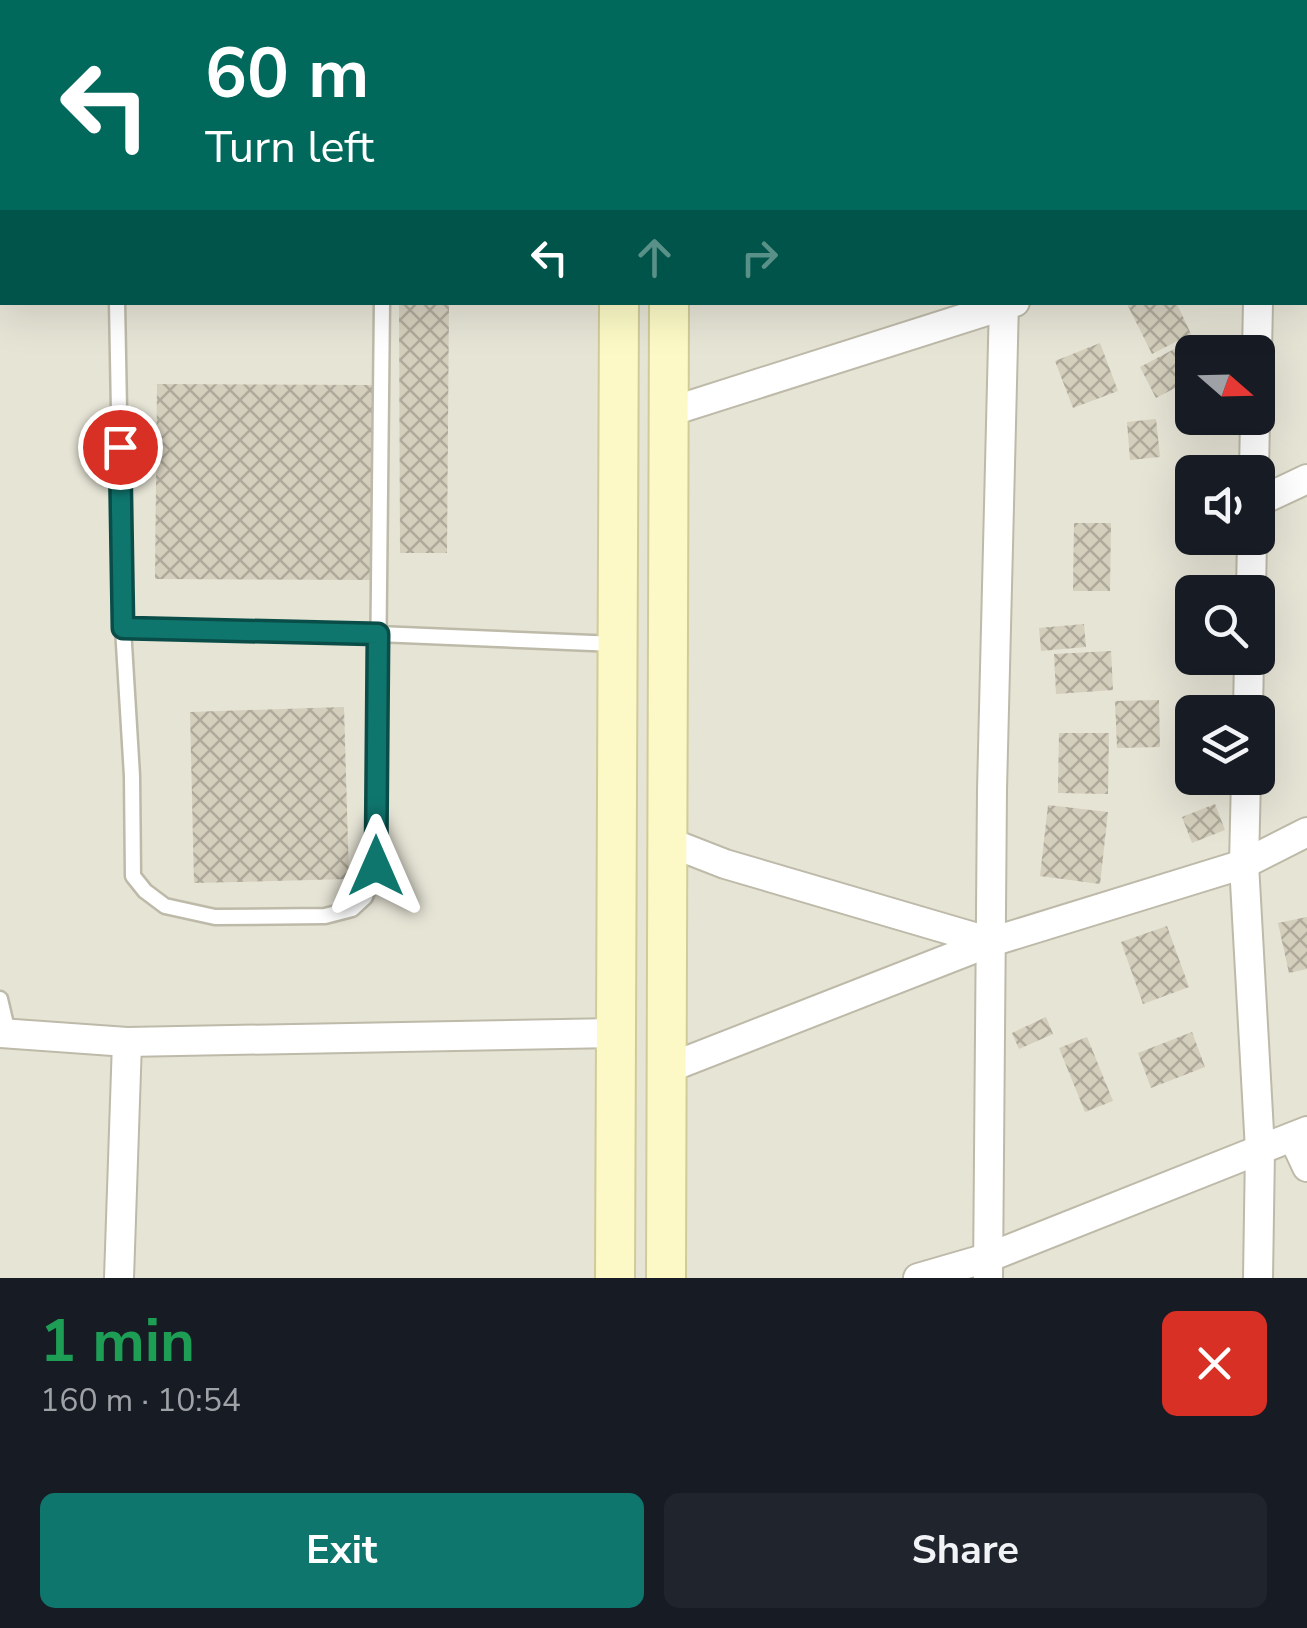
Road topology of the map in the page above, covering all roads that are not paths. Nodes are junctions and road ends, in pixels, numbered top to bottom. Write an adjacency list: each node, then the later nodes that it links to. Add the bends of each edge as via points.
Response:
1 (118, 305): 12 (lane)
2 (382, 305): 13 (lane)
3 (619, 305): 14 (main road)
4 (670, 305): 9 (main road)
5 (1003, 305): 9 (street)
6 (1006, 305): 19 (street)
7 (1258, 305): 8 (street)
8 (1257, 335)
9 (669, 412): 17 (main road)
10 (1307, 480): 11 (street)
11 (1275, 494)
12 (123, 628): 13 (lane); 13 (lane, via 133,876 165,906 215,917 325,916 352,909 365,897 376,866)
13 (378, 634): 14 (lane)
14 (619, 644): 22 (main road)
15 (1246, 795): 18 (street)
16 (1307, 832): 18 (street)
17 (666, 841): 19 (street); 24 (main road)
18 (1244, 864): 19 (street); 26 (street)
19 (990, 942): 24 (street); 28 (street)
20 (0, 1000): 21 (lane)
21 (4, 1033): 23 (street)
22 (615, 1033): 23 (street); 30 (main road)
23 (127, 1042): 29 (street)
24 (666, 1070): 31 (main road)
25 (1300, 1134): 26 (street); 27 (street)
26 (1260, 1150): 28 (street); 33 (street)
27 (1307, 1168)
28 (988, 1268): 32 (street)
29 (119, 1278)
30 (615, 1278)
31 (666, 1278)
32 (918, 1278)
33 (1258, 1278)

